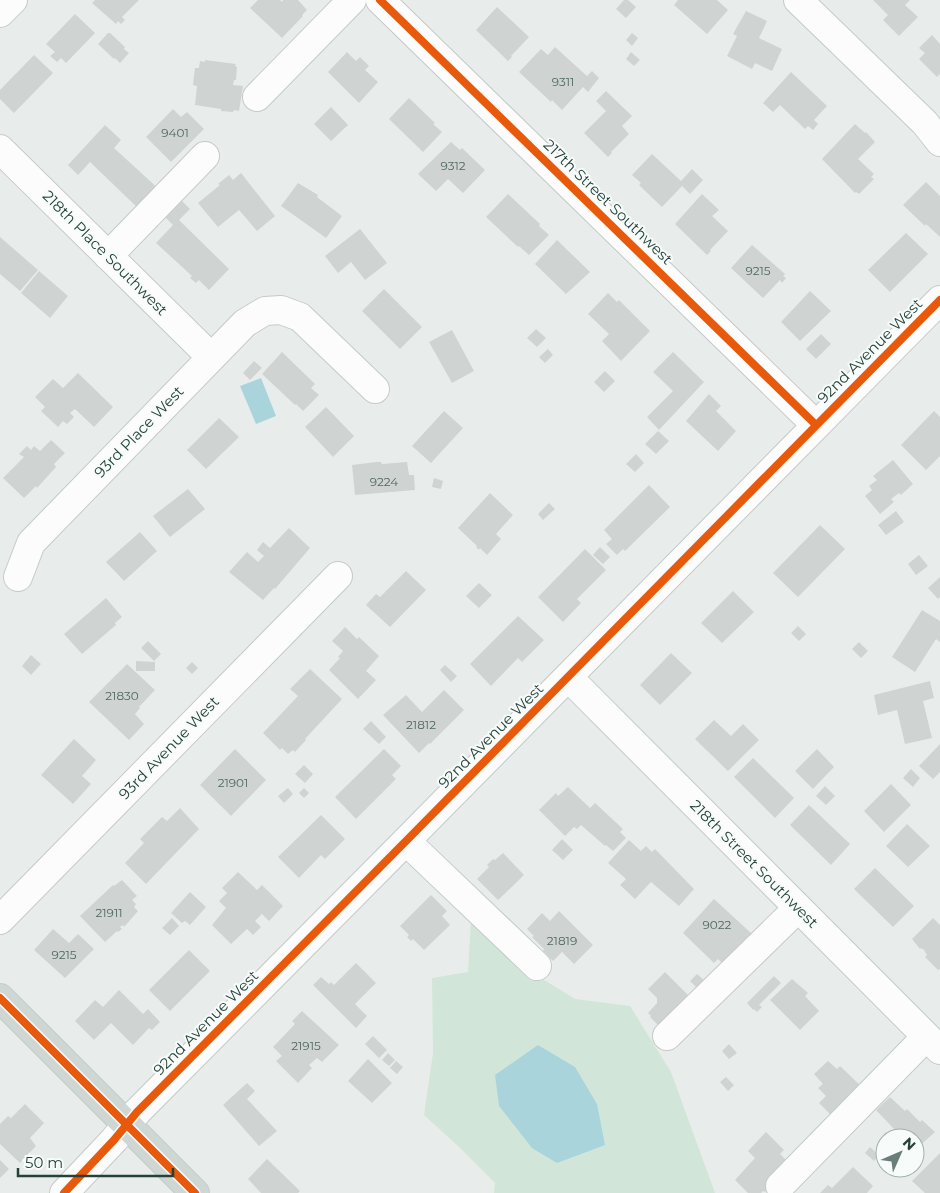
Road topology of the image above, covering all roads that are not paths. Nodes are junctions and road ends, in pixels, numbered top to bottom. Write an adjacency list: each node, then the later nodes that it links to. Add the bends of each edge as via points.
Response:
1 (13, 0): 5 (street)
2 (352, 0): 6 (street)
3 (380, 0): 14 (street, 217th Street Southwest)
4 (798, 0): 7 (street, via 925,123)
5 (0, 13)
6 (257, 97)
7 (940, 142)
8 (0, 149): 10 (street, 218th Place Southwest)
9 (205, 156): 10 (street)
10 (108, 256): 12 (street, 218th Place Southwest)
11 (940, 300): 14 (street, 92nd Avenue West)
12 (211, 357): 13 (street, 93rd Place West, via 245,323 265,310 281,310 300,317); 16 (street, 93rd Place West, via 31,543)
13 (375, 389)
14 (816, 425): 17 (street, 92nd Avenue West)
15 (338, 576): 20 (street, 93rd Avenue West)
16 (18, 577)
17 (568, 677): 18 (street, 92nd Avenue West); 19 (street, 218th Street Southwest)
18 (406, 841): 21 (street); 25 (street, 92nd Avenue West)
19 (797, 909): 23 (street); 24 (street, 218th Street Southwest)
20 (0, 920)
21 (537, 966)
22 (0, 998): 25 (main road)
23 (667, 1036)
24 (933, 1044): 26 (street)
25 (126, 1125): 27 (street, 92nd Avenue West); 28 (main road)
26 (780, 1186)
27 (64, 1193)
28 (194, 1193)

